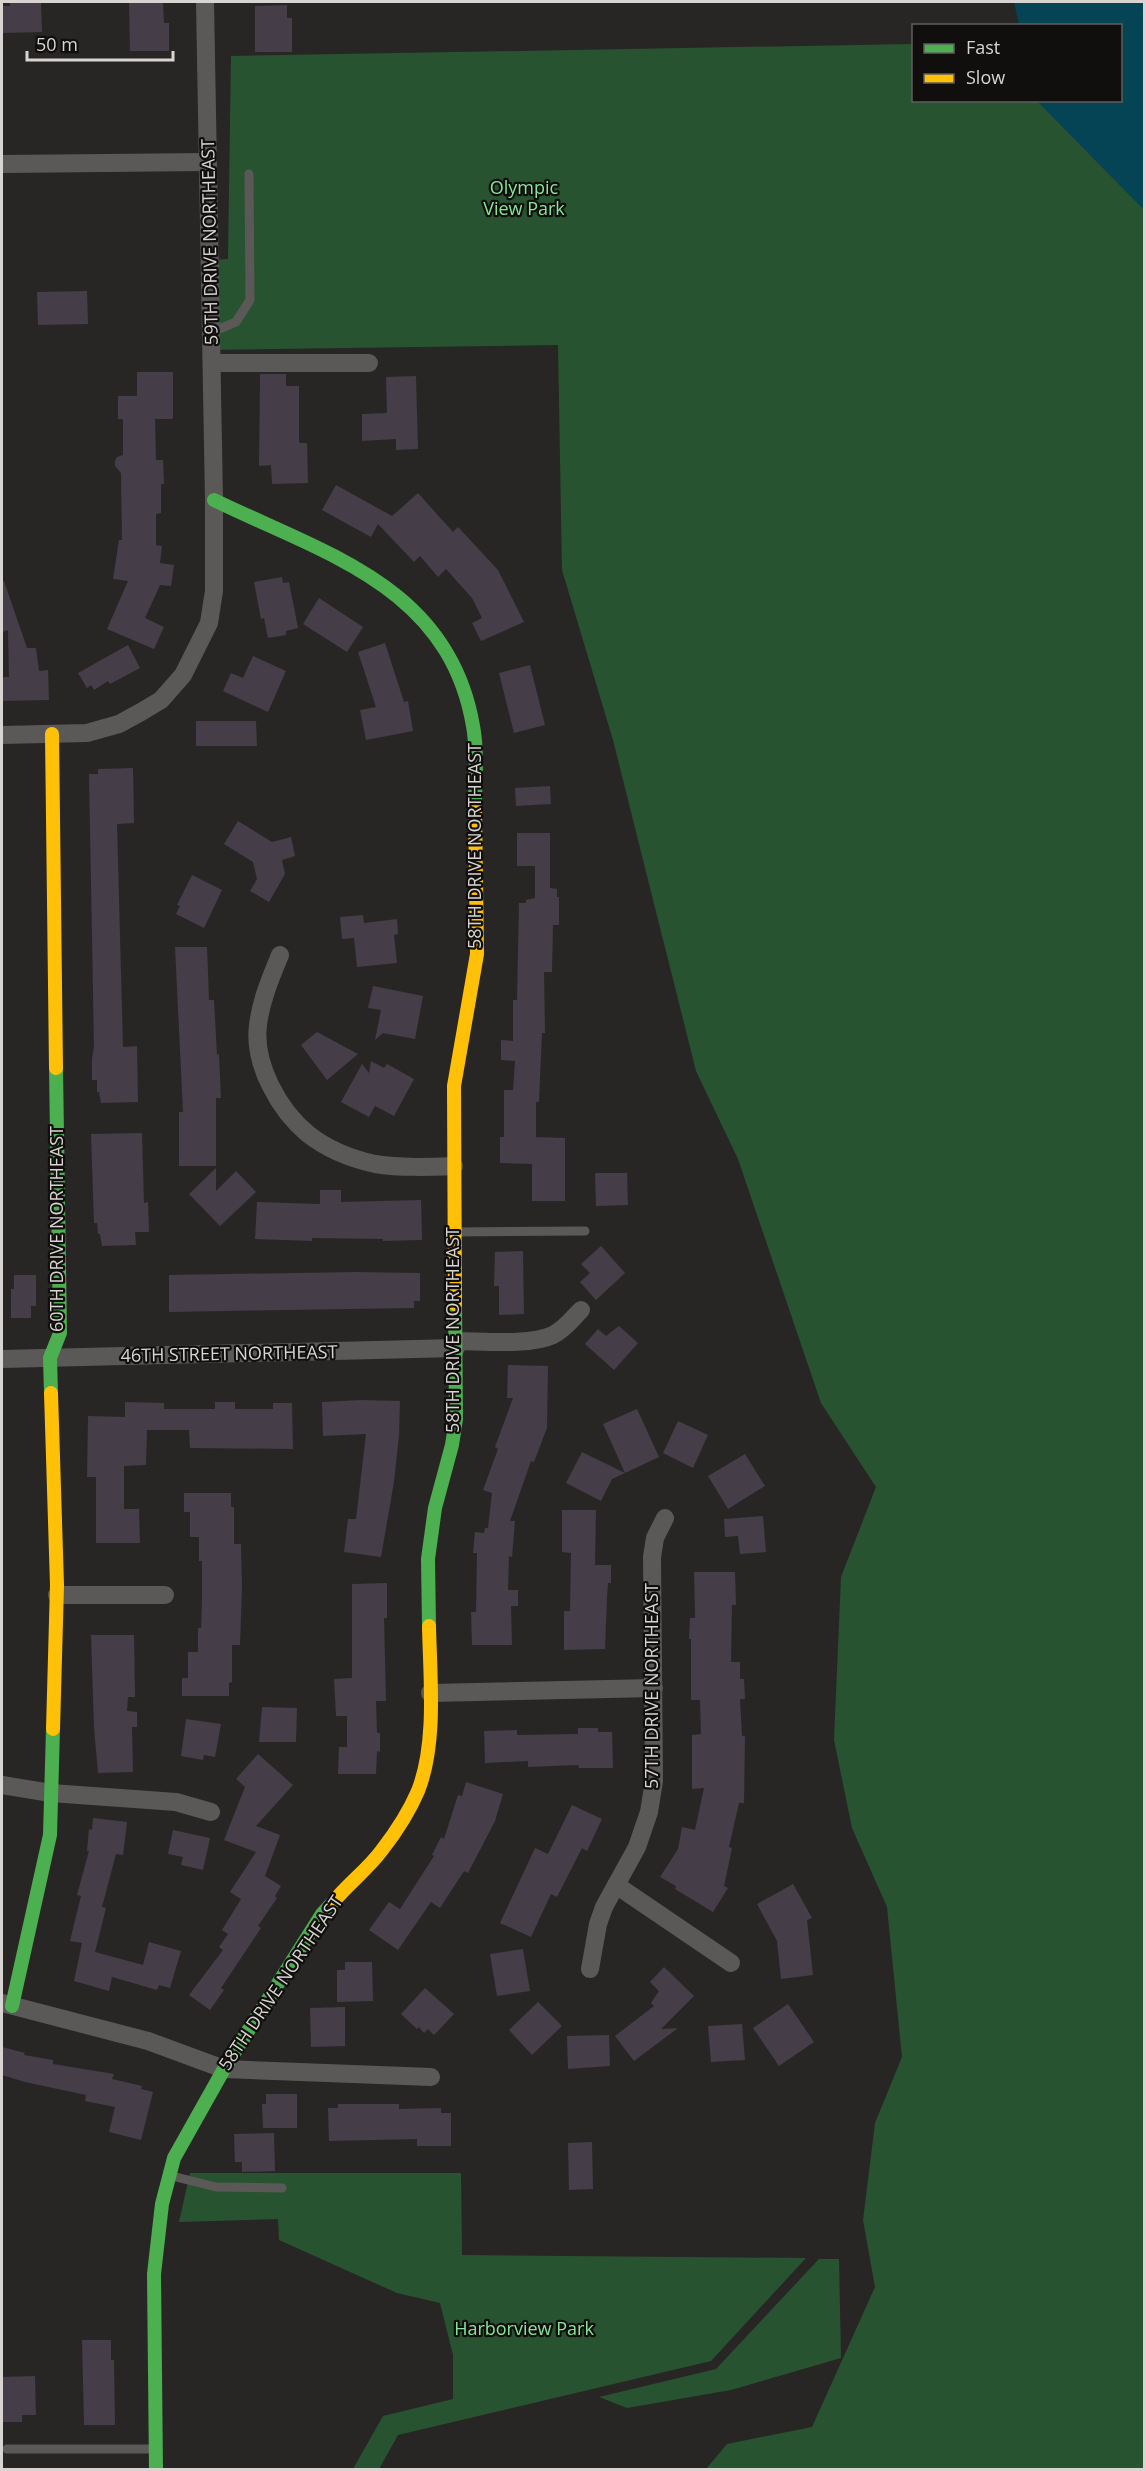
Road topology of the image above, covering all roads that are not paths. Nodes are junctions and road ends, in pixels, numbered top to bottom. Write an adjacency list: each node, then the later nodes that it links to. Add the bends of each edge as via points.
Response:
1 (205, 2): 2 (street, 59TH DRIVE NORTHEAST)
2 (208, 162): 3 (street); 5 (street, 59TH DRIVE NORTHEAST)
3 (2, 164)
4 (249, 174): 5 (lane, via 250,300 236,322)
5 (212, 332): 6 (street, 59TH DRIVE NORTHEAST)
6 (212, 363): 7 (street, 59TH DRIVE NORTHEAST); 8 (street)
7 (369, 363)
8 (214, 500): 9 (street, via 214,591 209,622 183,675 162,700 118,724 87,733); 12 (street, 58TH DRIVE NORTHEAST, via 349,564 411,606 439,639 468,698 476,772 477,954 454,1086)
9 (52, 734): 10 (street); 17 (street, 60TH DRIVE NORTHEAST, via 60,1333)
10 (2, 735)
11 (280, 955): 12 (street, via 266,989 258,1026 258,1051 269,1083 288,1113 308,1134 343,1155 387,1165)
12 (454, 1166): 14 (street, 58TH DRIVE NORTHEAST)
13 (585, 1231): 14 (lane)
14 (454, 1232): 16 (street, 58TH DRIVE NORTHEAST)
15 (581, 1310): 16 (street, 46TH STREET NORTHEAST, via 566,1326 544,1338)
16 (456, 1345): 17 (street, 46TH STREET NORTHEAST); 23 (street, 58TH DRIVE NORTHEAST, via 456,1419 435,1508 428,1559)
17 (50, 1358): 18 (street, 46TH STREET NORTHEAST); 20 (street, 60TH DRIVE NORTHEAST)
18 (2, 1359)
19 (665, 1518): 22 (street, 57TH DRIVE NORTHEAST, via 655,1538 652,1557)
20 (57, 1595): 21 (street); 25 (street, 60TH DRIVE NORTHEAST)
21 (165, 1595)
22 (654, 1688): 23 (street); 27 (street, 57TH DRIVE NORTHEAST, via 654,1781 649,1812 637,1847)
23 (430, 1693): 31 (street, 58TH DRIVE NORTHEAST, via 427,1757 405,1817 381,1852 322,1914)
24 (2, 1785): 25 (street)
25 (51, 1793): 26 (street, via 176,1802); 30 (street, 60TH DRIVE NORTHEAST, via 50,1835)
26 (211, 1812)
27 (616, 1884): 28 (street); 29 (street, 57TH DRIVE NORTHEAST, via 598,1924)
28 (731, 1963)
29 (590, 1969)
30 (7, 2005): 31 (street, via 148,2041)
31 (224, 2069): 32 (street); 33 (street, 58TH DRIVE NORTHEAST, via 174,2158)
32 (431, 2077)
33 (169, 2176): 34 (lane, via 216,2187); 36 (street, 58TH DRIVE NORTHEAST, via 154,2274)
34 (282, 2188)
35 (7, 2449): 36 (lane)
36 (156, 2449): 37 (street, 58TH DRIVE NORTHEAST)
37 (156, 2469)

